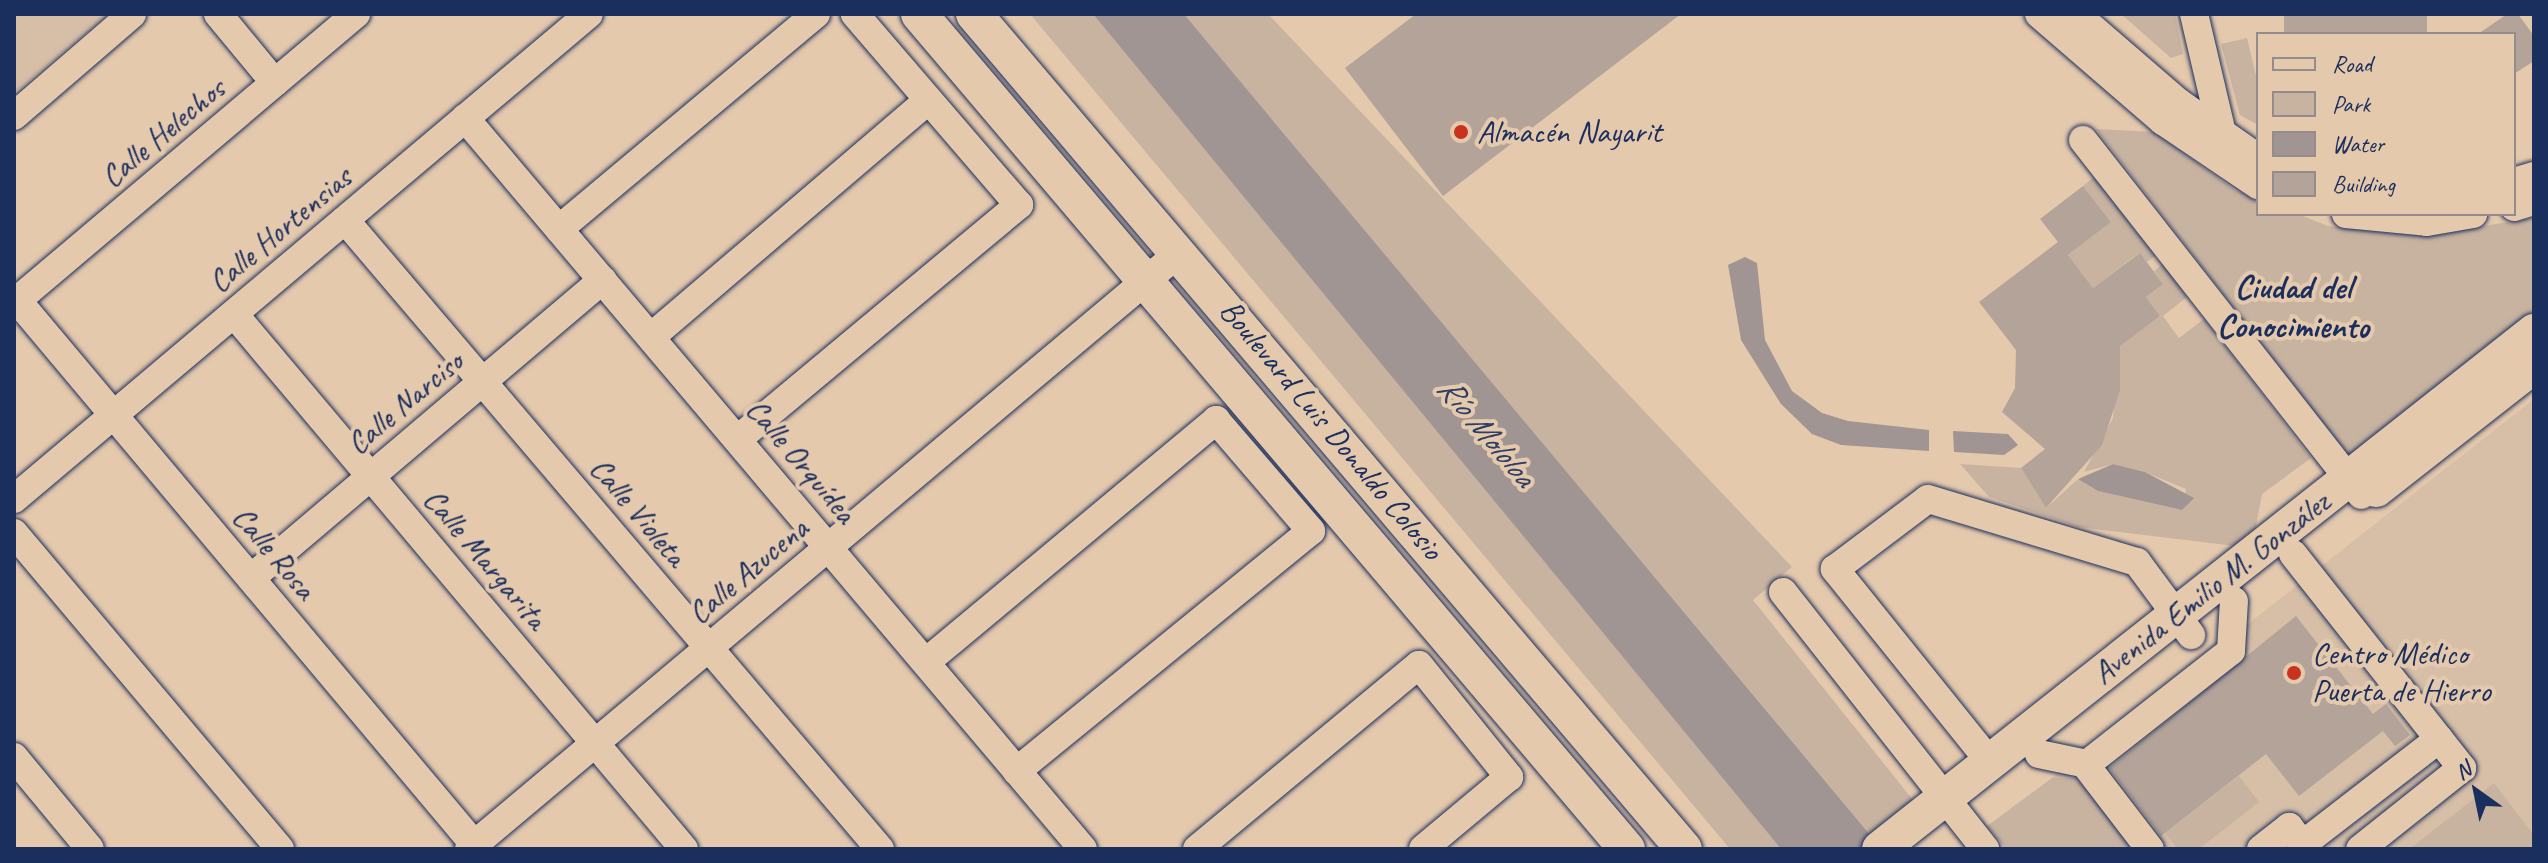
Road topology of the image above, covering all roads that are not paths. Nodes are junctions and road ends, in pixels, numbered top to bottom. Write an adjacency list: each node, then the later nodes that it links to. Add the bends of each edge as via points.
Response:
1 (132, 14): 14 (street)
2 (218, 14): 12 (street)
3 (356, 14): 12 (street, Calle Helechos)
4 (589, 14): 15 (street, Calle Hortensias)
5 (816, 14): 24 (street)
6 (855, 14): 13 (street)
7 (919, 14): 27 (main road, Boulevard Luis Donaldo Colosio)
8 (974, 14): 25 (main road, Boulevard Luis Donaldo Colosio)
9 (2039, 14): 19 (street)
10 (2076, 14): 16 (street)
11 (2201, 15): 16 (street)
12 (275, 83): 28 (street, Calle Helechos)
13 (927, 101): 31 (street); 35 (street, via 1019,205)
14 (14, 116)
15 (465, 118): 23 (street, Calle Hortensias); 24 (street, Calle Orquídea)
16 (2222, 134): 18 (street); 19 (street)
17 (2083, 140): 37 (street)
18 (2256, 157)
19 (2230, 171): 20 (street)
20 (2256, 184)
21 (2366, 216): 22 (street, via 2427,222)
22 (2462, 216)
23 (345, 220): 29 (street, Calle Hortensias); 33 (street, Calle Violeta)
24 (559, 229): 26 (street, Calle Orquídea)
25 (1180, 252): 27 (street, Calle Azucena); 67 (main road, Boulevard Luis Donaldo Colosio)
26 (603, 280): 31 (street, Calle Orquídea); 33 (street, Calle Narciso)
27 (1144, 282): 40 (street, Calle Azucena); 66 (main road, Boulevard Luis Donaldo Colosio)
28 (16, 302): 34 (street, Calle Rosa)
29 (234, 314): 34 (street, Calle Hortensias); 36 (street, Calle Margarita)
30 (2534, 332): 37 (main road, Avenida Emilio M. González)
31 (651, 337): 35 (street, Calle Orquídea)
32 (2534, 365): 37 (main road, Avenida Emilio M. González)
33 (483, 382): 36 (street, Calle Narciso); 46 (street, Calle Violeta)
34 (114, 415): 38 (street, Calle Hortensias); 42 (street, Calle Rosa)
35 (738, 439): 40 (street, Calle Orquídea)
36 (371, 477): 42 (street, Calle Narciso); 49 (street, Calle Margarita)
37 (2356, 489): 41 (main road, Avenida Emilio M. González); 45 (main road, Avenida Emilio M. González)
38 (14, 499)
39 (14, 533): 60 (street)
40 (829, 548): 46 (street, Calle Azucena); 47 (street, Calle Orquídea)
41 (2293, 554): 44 (main road, Avenida Emilio M. González); 48 (street)
42 (251, 578): 58 (street, Calle Rosa)
43 (1783, 592): 55 (street)
44 (2234, 601): 45 (main road, Avenida Emilio M. González); 53 (street, via 2231,651)
45 (2184, 625): 50 (main road, Avenida Emilio M. González); 52 (main road, Avenida Emilio M. González); 52 (street, via 2137,562 1928,499 1835,569)
46 (709, 648): 49 (street, Calle Azucena); 62 (street, Calle Violeta)
47 (926, 662): 54 (street, Calle Orquídea); 54 (street, via 1216,420 1311,531)
48 (2439, 739): 57 (street); 71 (street, via 2462,768)
49 (595, 743): 58 (street, Calle Azucena); 61 (street, Calle Margarita)
50 (2039, 754): 53 (street); 55 (main road, Avenida Emilio M. González)
51 (14, 757): 59 (street)
52 (1990, 762): 55 (main road, Avenida Emilio M. González)
53 (2084, 763): 69 (street)
54 (1017, 771): 63 (street, Calle Orquídea)
55 (1954, 806): 56 (main road, Avenida Emilio M. González); 68 (street)
56 (1895, 847)
57 (2305, 847): 70 (street, via 2289,827)
58 (474, 848)
59 (90, 849)
60 (280, 849)
61 (684, 849)
62 (880, 849)
63 (1083, 849)
64 (1197, 849): 65 (street, via 1419,665 1509,777)
65 (1423, 849)
66 (1627, 849)
67 (1684, 849)
68 (1985, 849)
69 (2150, 849)
70 (2261, 849)
71 (2360, 849)

